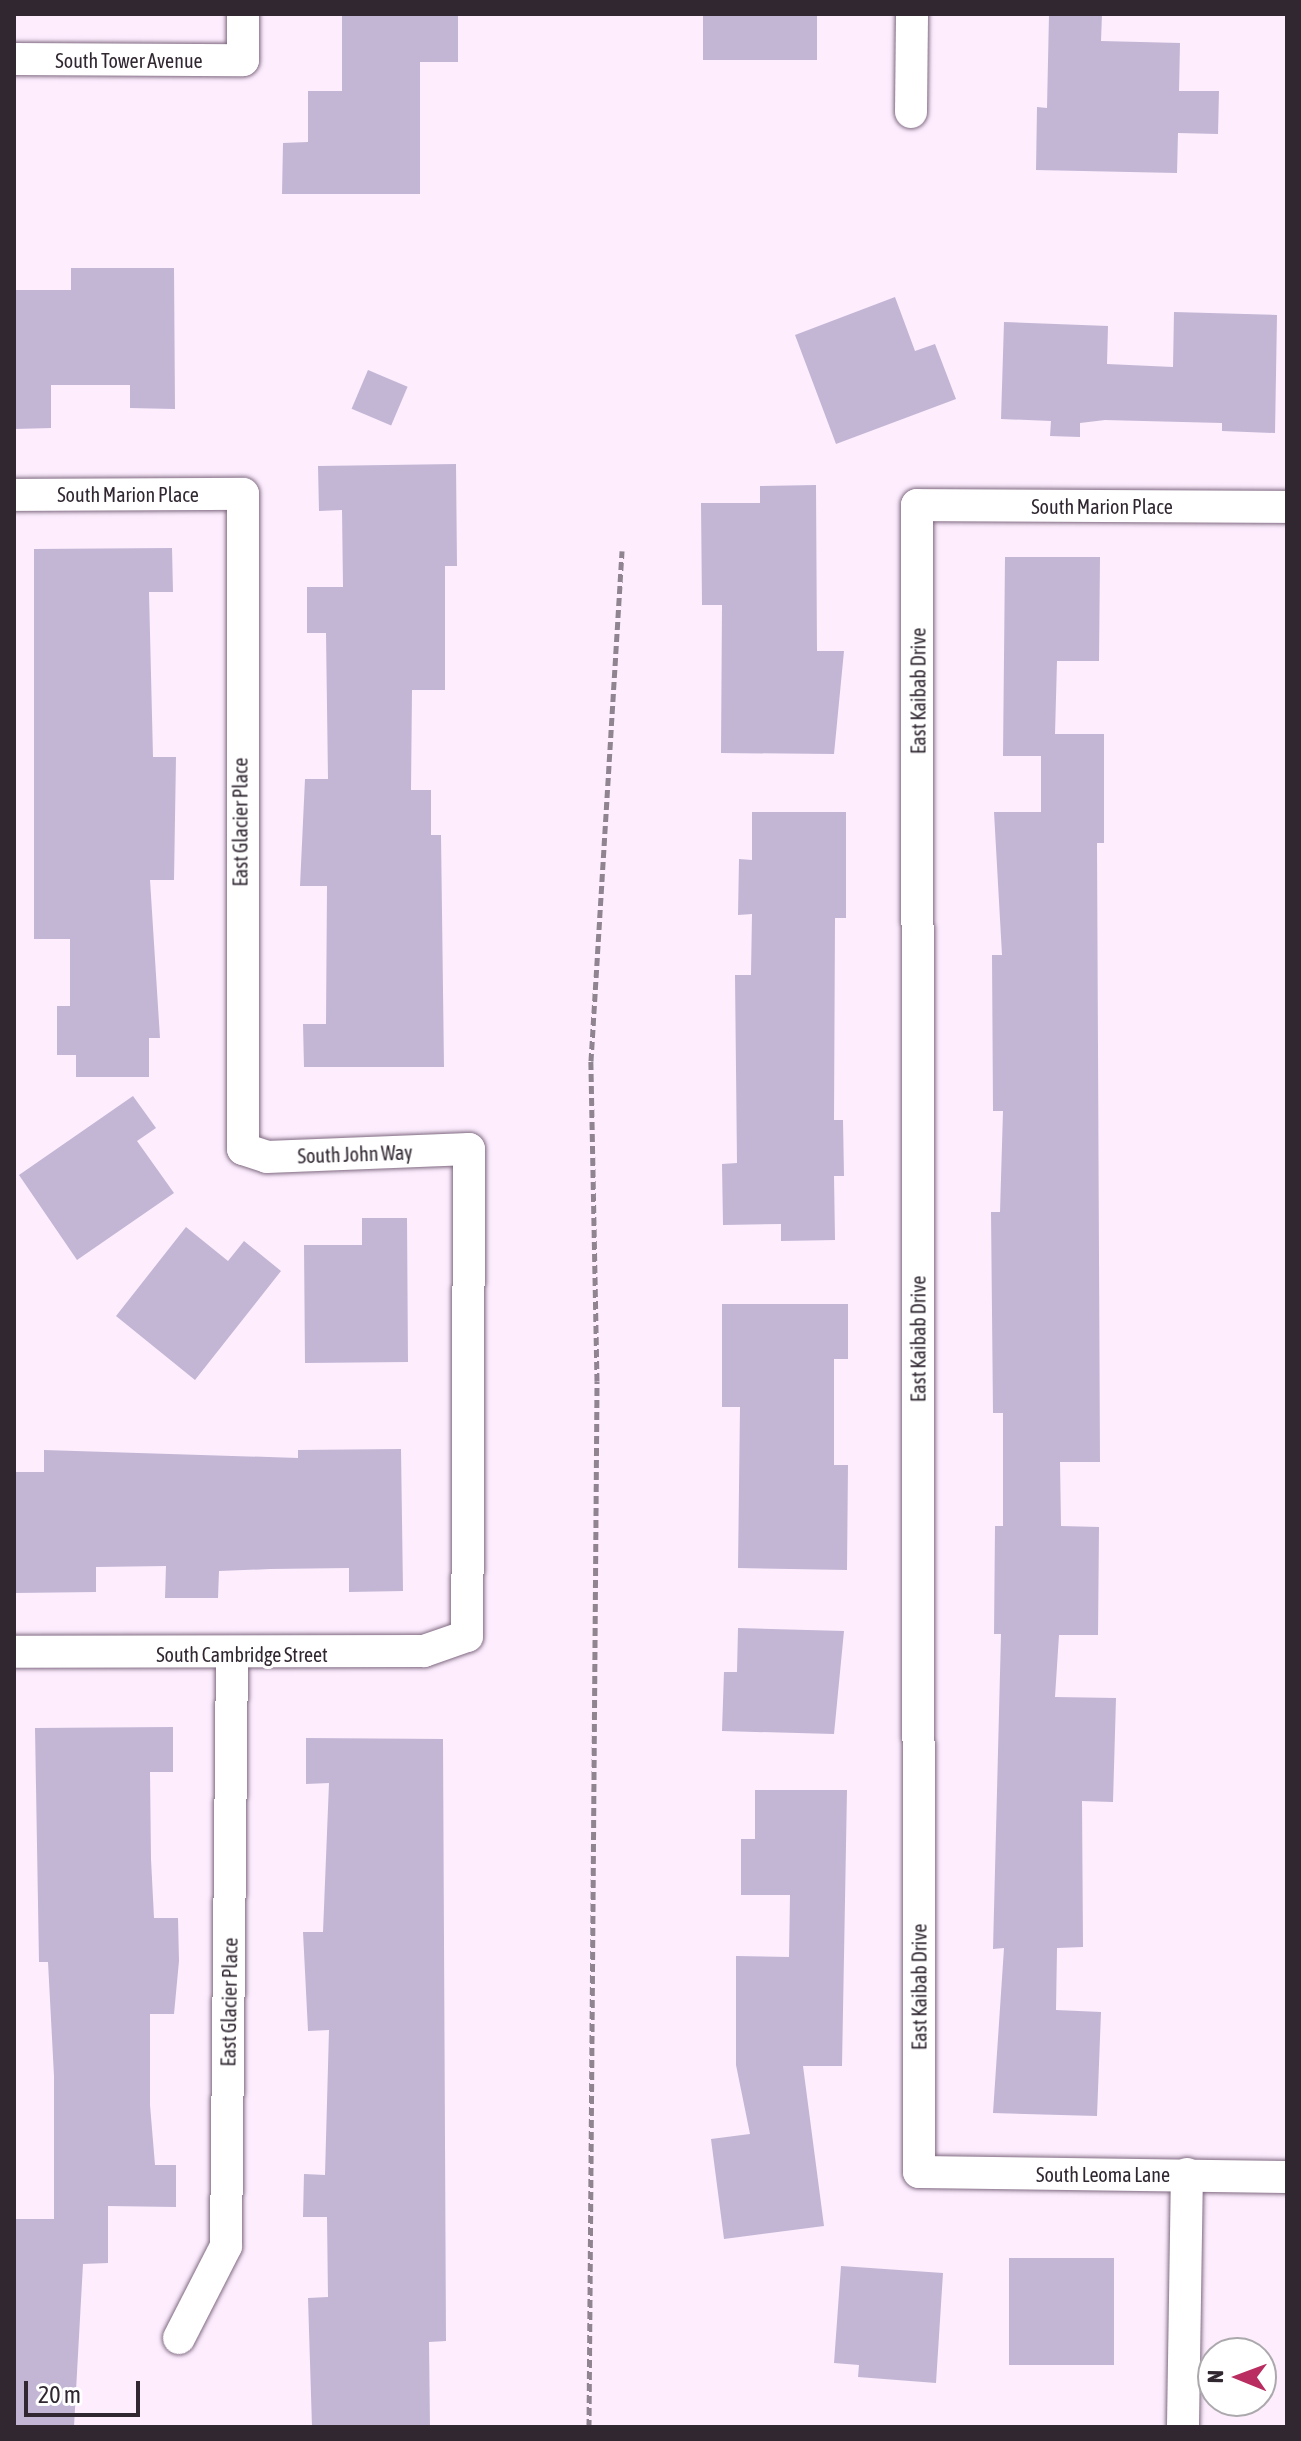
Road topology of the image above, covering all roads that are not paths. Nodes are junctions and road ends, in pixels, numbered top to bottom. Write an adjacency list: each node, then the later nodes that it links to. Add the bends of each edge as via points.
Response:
1 (243, 14): 3 (street, South Tower Avenue, via 243,60)
2 (912, 14): 4 (street)
3 (14, 59)
4 (911, 112)
5 (243, 494): 6 (street, South Marion Place); 9 (street, East Glacier Place)
6 (14, 495)
7 (917, 505): 8 (street, South Marion Place); 13 (street, East Kaibab Drive)
8 (1287, 507)
9 (243, 1149): 10 (street, South John Way, via 267,1157 469,1149)
10 (467, 1636): 12 (street, South Cambridge Street, via 424,1651)
11 (14, 1652): 12 (street, South Cambridge Street)
12 (232, 1656): 16 (street, East Glacier Place, via 226,2246)
13 (919, 2172): 14 (street, South Leoma Lane)
14 (1187, 2174): 15 (street, South Leoma Lane); 17 (street)
15 (1287, 2177)
16 (179, 2338)
17 (1183, 2425)

